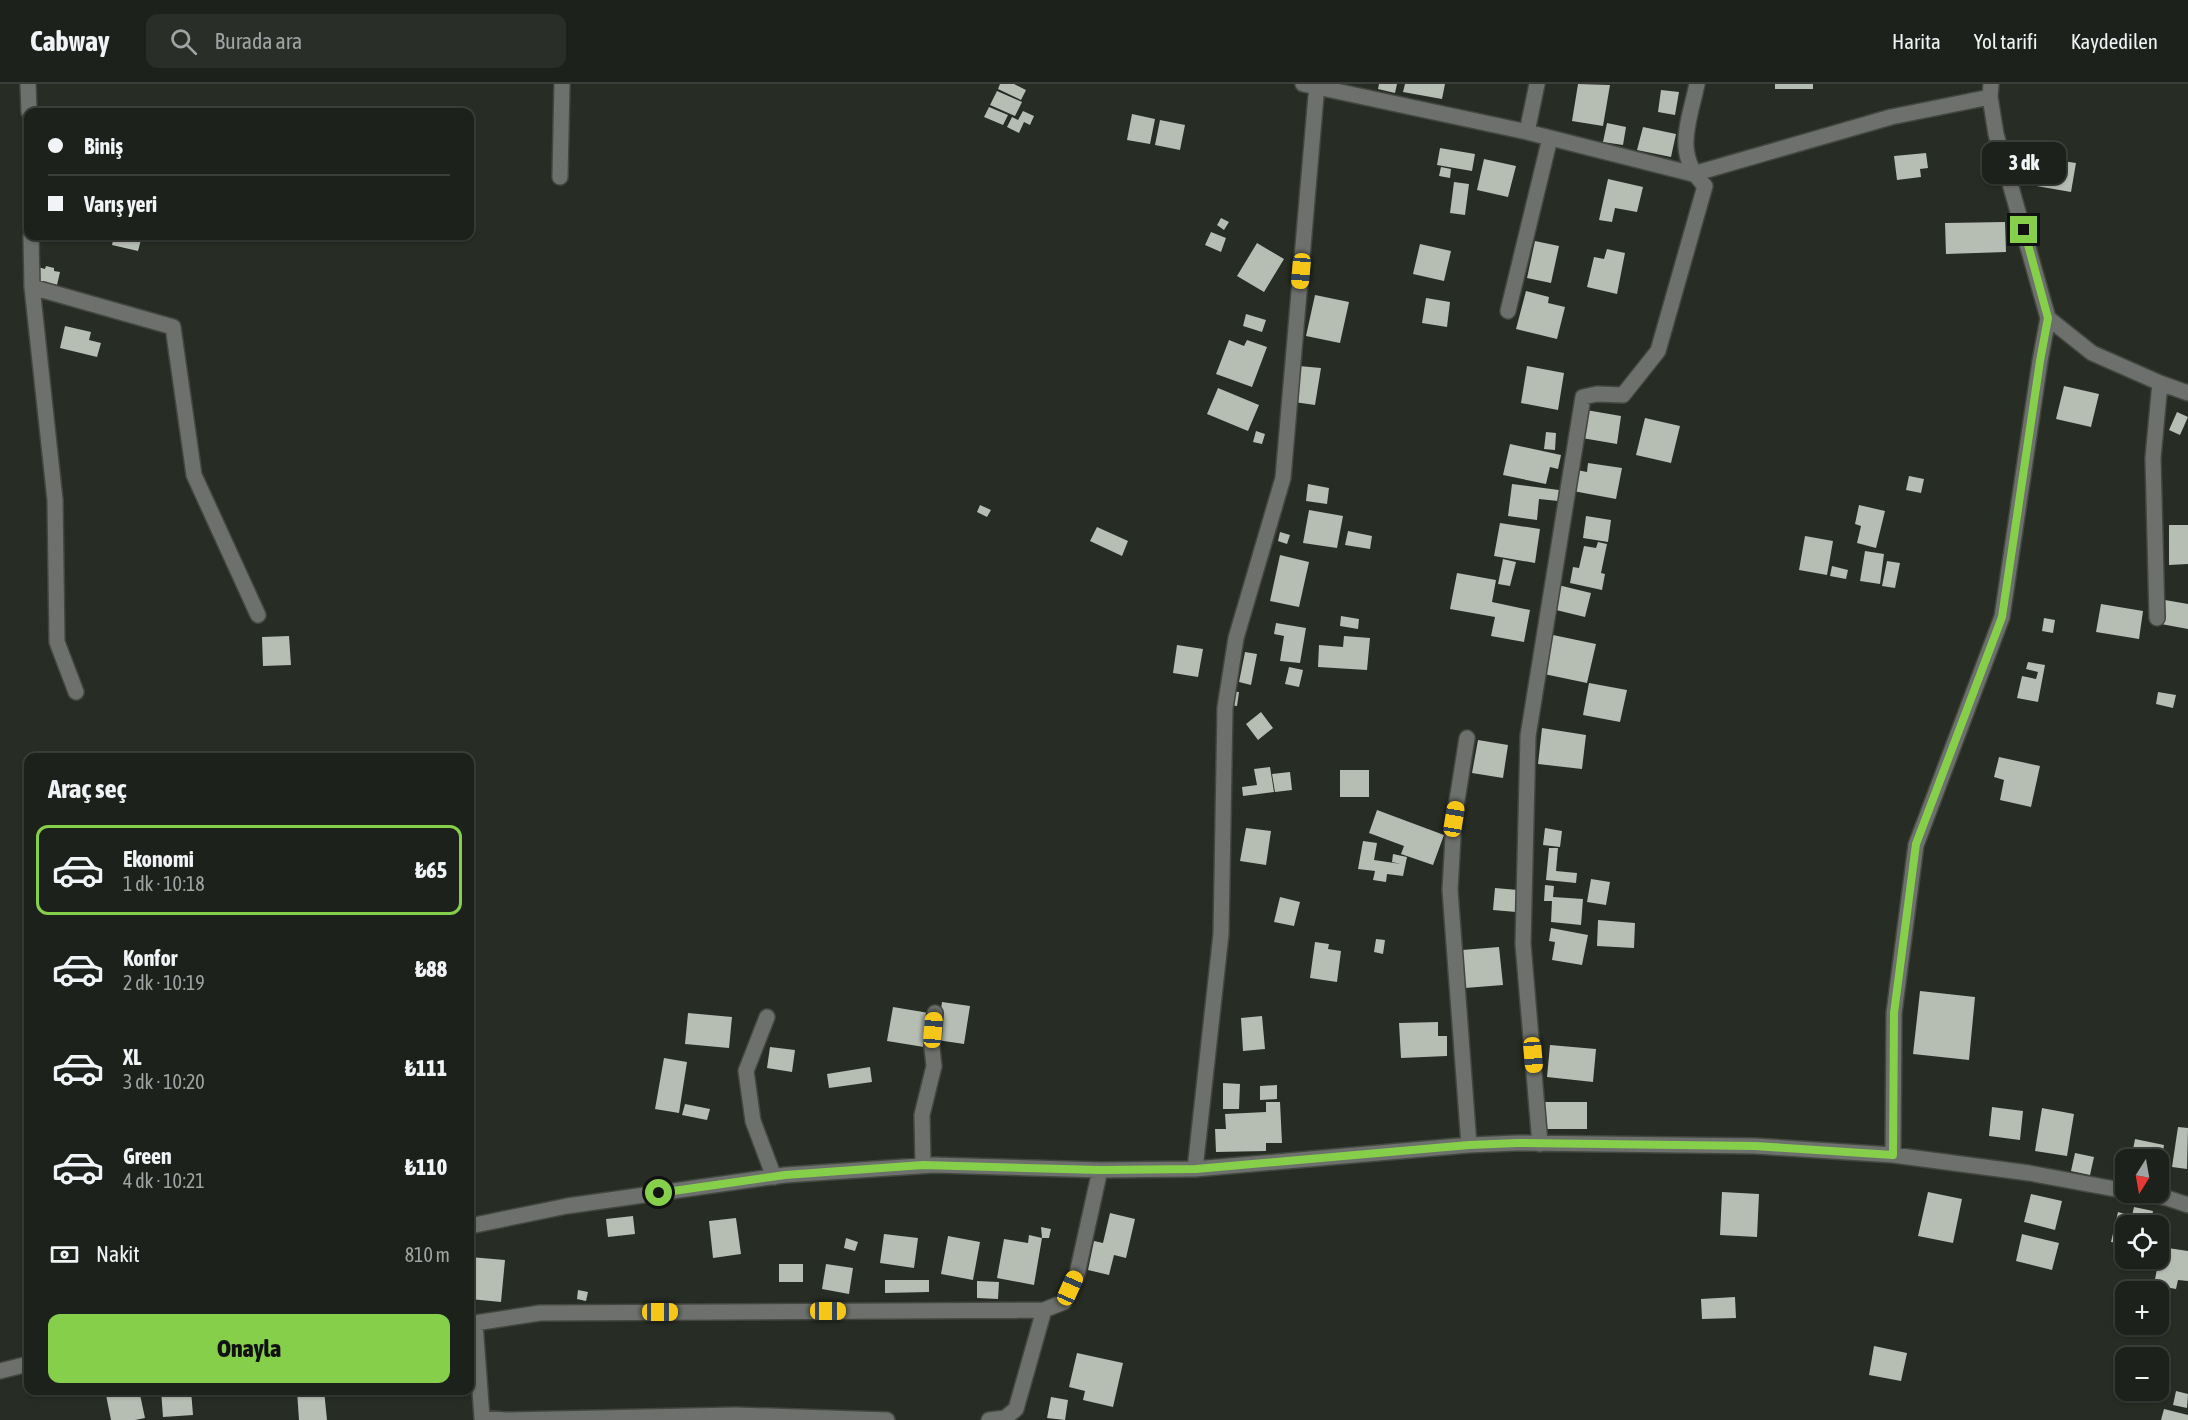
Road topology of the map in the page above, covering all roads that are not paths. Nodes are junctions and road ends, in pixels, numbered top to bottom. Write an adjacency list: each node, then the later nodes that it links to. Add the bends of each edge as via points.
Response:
1 (28, 84): 7 (street)
2 (562, 84): 11 (street)
3 (1537, 84): 8 (street)
4 (1697, 84): 10 (street, via 1684,146)
5 (1312, 85): 8 (street); 28 (street, via 1283,478 1236,638 1225,708 1221,934)
6 (1991, 91): 10 (street); 15 (street, via 1996,134)
7 (29, 108)
8 (1527, 132): 9 (street)
9 (1550, 138): 10 (street); 14 (street)
10 (1693, 174): 24 (street, via 1706,186 1658,351 1623,395 1583,398 1531,713 1523,944)
11 (560, 177)
12 (31, 240): 13 (street)
13 (32, 287): 18 (street, via 173,327 194,475); 20 (street, via 55,500 57,642)
14 (1508, 311)
15 (2048, 318): 16 (street, via 2092,353); 26 (street, via 2002,617 1916,844 1894,1013)
16 (2160, 383): 17 (street); 19 (street, via 2153,458)
17 (2188, 393)
18 (258, 615)
19 (2157, 618)
20 (76, 692)
21 (1467, 738): 25 (street, via 1454,819 1450,890)
22 (935, 1013): 27 (street, via 934,1066 922,1115)
23 (767, 1017): 30 (street, via 746,1071 753,1121)
24 (1540, 1144): 25 (street); 26 (street, via 1755,1146)
25 (1469, 1145): 28 (street)
26 (1893, 1155): 31 (street)
27 (923, 1165): 29 (street); 30 (street)
28 (1196, 1169): 29 (street)
29 (1100, 1170): 35 (street, via 1077,1274 1064,1302)
30 (774, 1177): 34 (street, via 567,1206)
31 (2115, 1189)
32 (2169, 1199): 33 (street)
33 (2188, 1205)
34 (474, 1225)
35 (1044, 1310): 38 (street, via 540,1313 476,1323 482,1418 736,1415); 39 (street, via 1016,1409 1005,1418)
36 (24, 1365): 37 (street)
37 (0, 1371)
38 (887, 1420)
39 (990, 1420)

